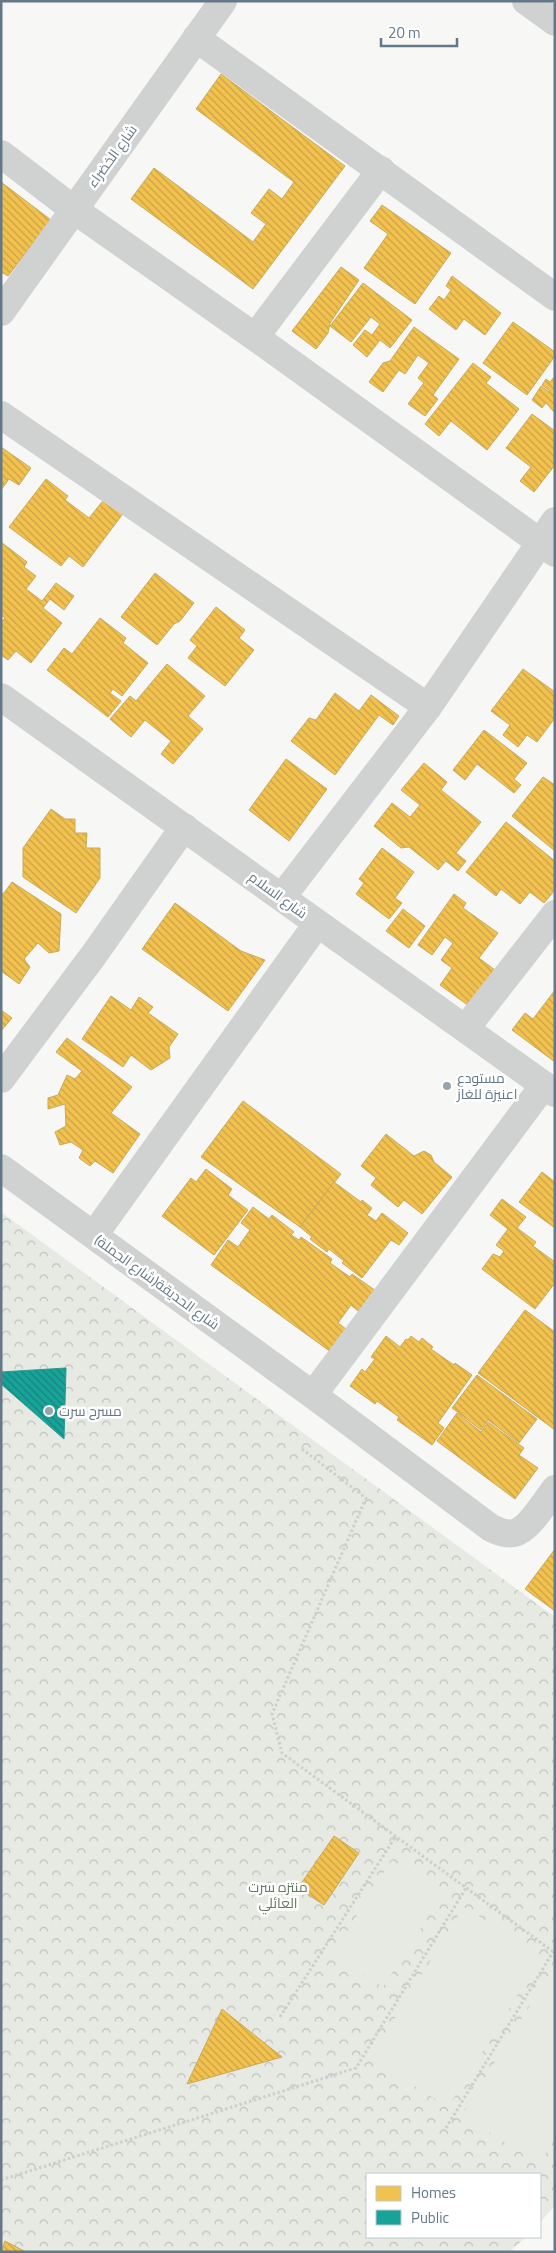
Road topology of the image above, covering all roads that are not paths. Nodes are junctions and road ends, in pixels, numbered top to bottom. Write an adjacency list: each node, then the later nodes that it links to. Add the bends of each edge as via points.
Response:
1 (223, 1): 4 (street, شارع الخضراء)
2 (526, 1): 3 (street)
3 (555, 22)
4 (196, 38): 6 (street); 7 (street, شارع الخضراء)
5 (1, 154): 7 (street)
6 (381, 170): 8 (street); 10 (street)
7 (73, 209): 9 (street, شارع الخضراء); 10 (street)
8 (555, 297)
9 (1, 312)
10 (255, 337): 12 (street)
11 (1, 415): 14 (street)
12 (550, 539): 14 (street)
13 (1, 697): 15 (street, شارع السلام)
14 (428, 707): 16 (street)
15 (184, 827): 16 (street, شارع السلام); 20 (street)
16 (282, 897): 18 (street, شارع السلام)
17 (555, 914): 19 (street)
18 (317, 924): 19 (street, شارع السلام); 23 (street)
19 (466, 1028): 21 (street, شارع السلام)
20 (1, 1079)
21 (549, 1089): 24 (street)
22 (1, 1168): 23 (street, شارع الحديقة(شارع الجملة))
23 (94, 1235): 24 (street, شارع الحديقة(شارع الجملة))
24 (313, 1396): 25 (street, شارع الحديقة(شارع الجملة), via 502,1533 515,1533 527,1525)
25 (555, 1489)

